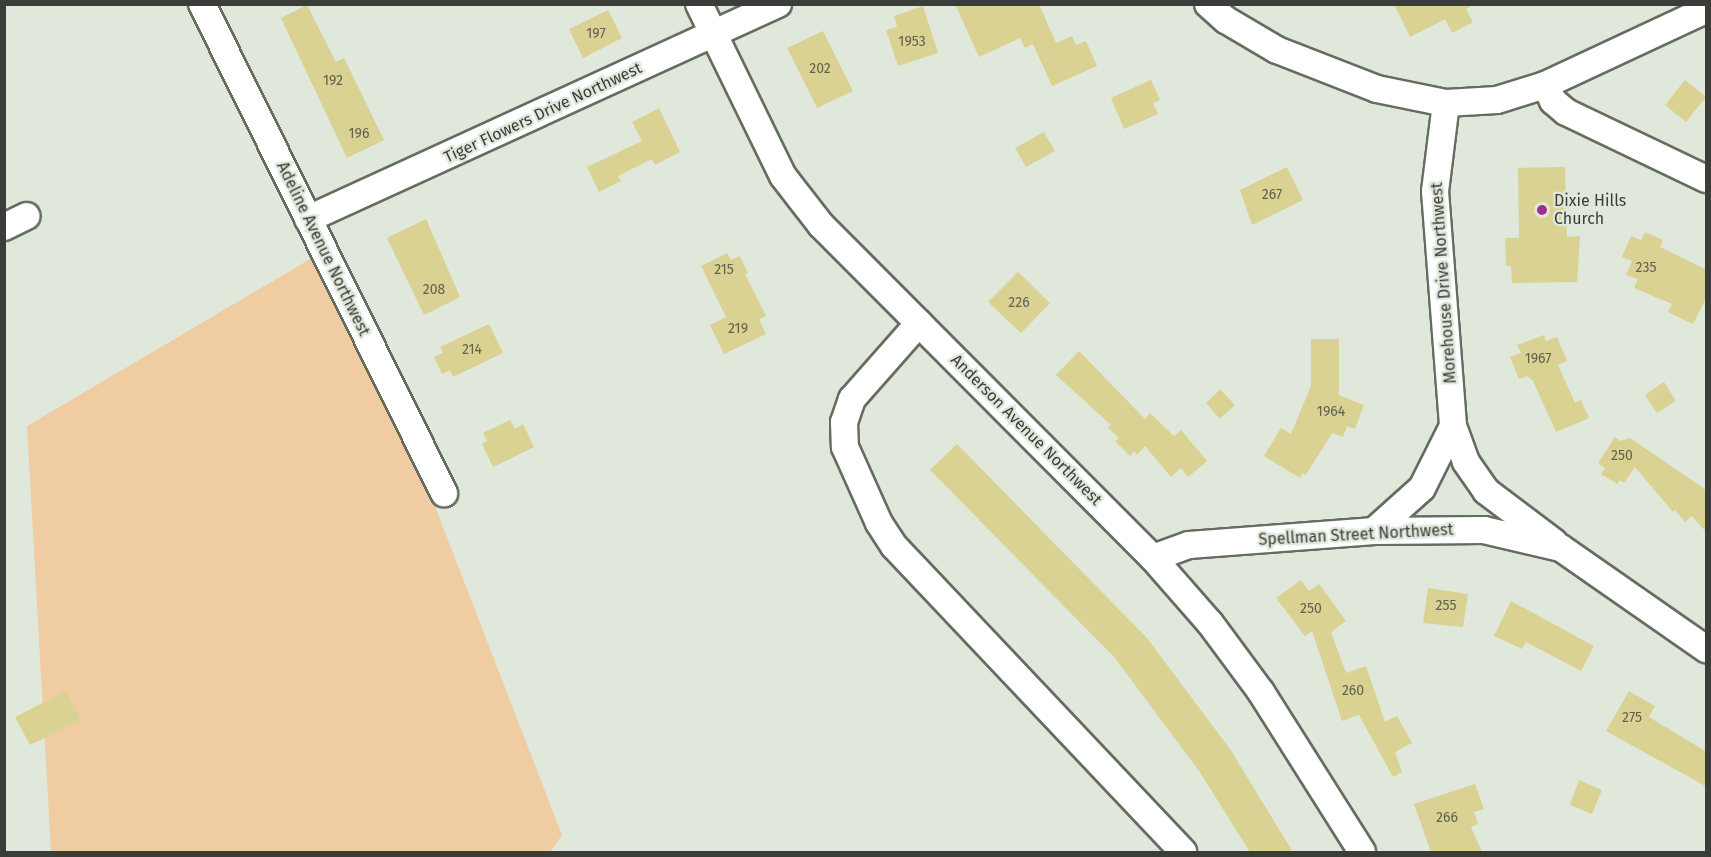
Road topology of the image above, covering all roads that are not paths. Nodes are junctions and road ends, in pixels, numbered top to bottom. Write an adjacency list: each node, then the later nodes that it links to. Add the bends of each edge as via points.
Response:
1 (202, 4): 10 (street, Adeline Avenue Northwest)
2 (699, 4): 6 (street, Anderson Avenue Northwest)
3 (778, 4): 6 (street, Tiger Flowers Drive Northwest)
4 (1208, 4): 8 (street, via 1226,20 1277,51 1377,89)
5 (1707, 10): 7 (street)
6 (713, 33): 10 (street, Tiger Flowers Drive Northwest); 11 (street, Anderson Avenue Northwest, via 783,176 821,225)
7 (1545, 85): 8 (street, via 1497,100); 9 (street, via 1566,112)
8 (1446, 103): 12 (street, Morehouse Drive Northwest, via 1435,191)
9 (1707, 179)
10 (308, 219): 13 (street, Adeline Avenue Northwest)
11 (919, 323): 16 (street, Anderson Avenue Northwest); 18 (street, via 852,399 844,422 844,447 879,523 894,546)
12 (1453, 426): 14 (street, via 1422,488); 15 (street, Morehouse Drive Northwest, via 1466,462 1486,491)
13 (444, 493)
14 (1374, 531): 15 (street, Spellman Street Northwest, via 1484,530); 16 (street, Spellman Street Northwest, via 1189,545)
15 (1561, 548): 17 (street, Spellman Street Northwest)
16 (1154, 558): 19 (street, Anderson Avenue Northwest, via 1261,692)
17 (1707, 649)
18 (1183, 852)
19 (1362, 852)

